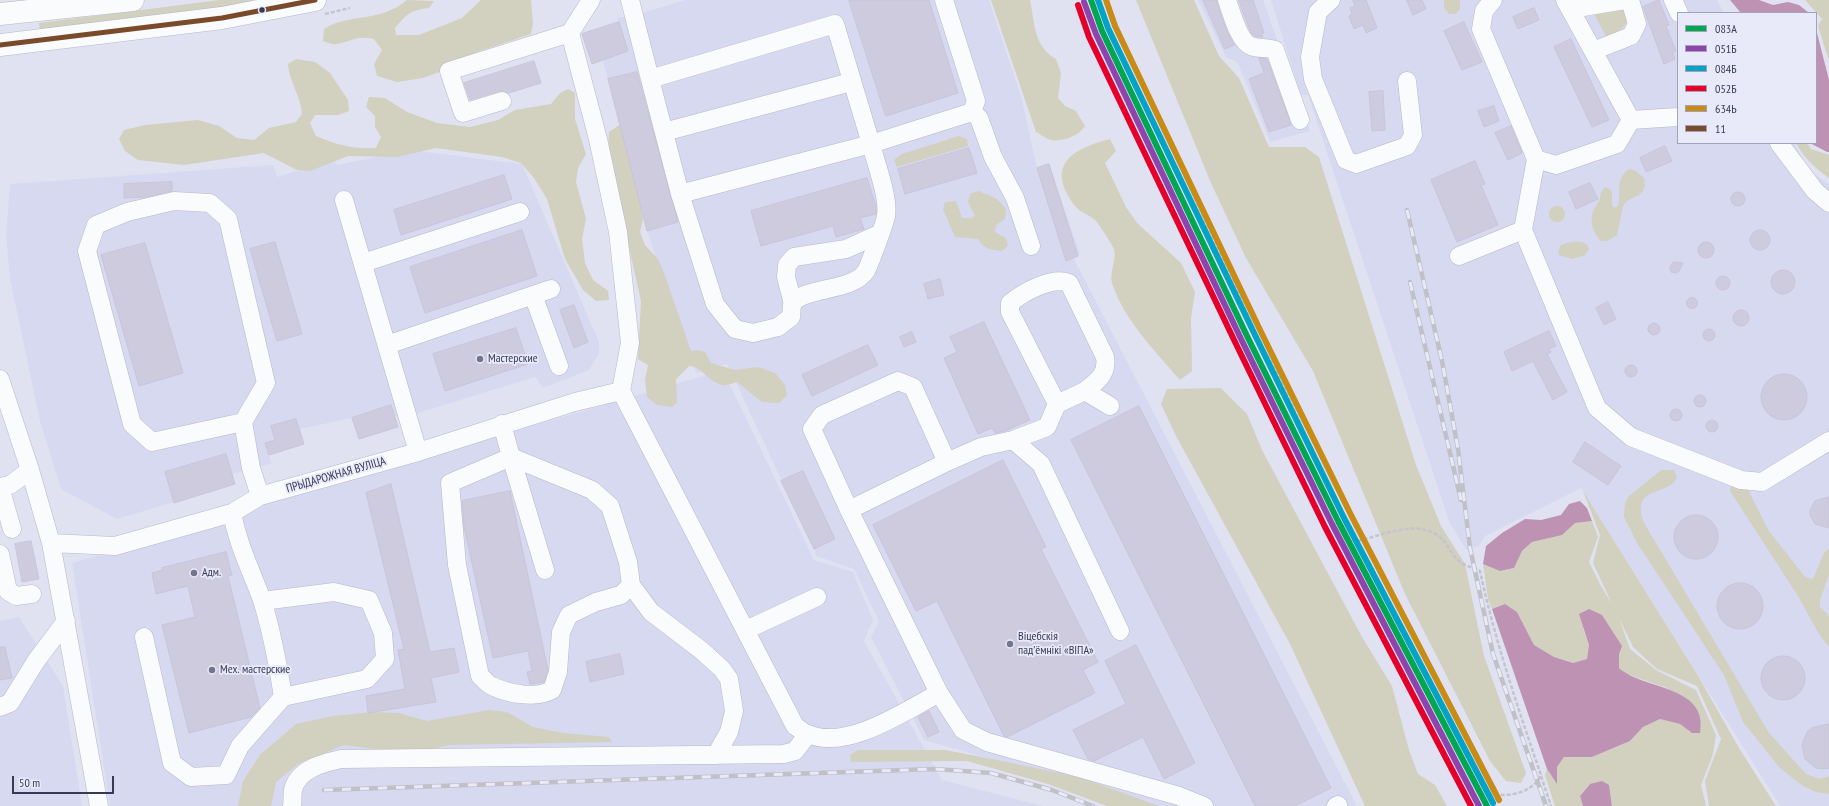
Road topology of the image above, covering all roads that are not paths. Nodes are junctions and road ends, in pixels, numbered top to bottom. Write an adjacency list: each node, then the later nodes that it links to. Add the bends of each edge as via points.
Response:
1 (134, 0): 14 (main road)
2 (314, 0): 16 (main road, via 222,18)
3 (591, 0): 15 (street)
4 (630, 0): 18 (street)
5 (944, 0): 22 (street, via 976,101)
6 (1227, 0): 24 (street, via 1242,40 1250,46 1275,50)
7 (1331, 0): 19 (street, via 1318,12 1310,57 1313,79 1346,160 1356,164 1406,146 1413,134)
8 (1493, 0): 29 (street, via 1484,11 1481,29)
9 (1625, 0): 12 (street)
10 (1630, 0): 17 (street, via 1636,24 1631,36)
11 (1673, 0): 13 (street)
12 (1568, 4): 17 (street)
13 (1679, 12)
14 (0, 14)
15 (570, 33): 21 (street, via 449,71 463,113); 45 (street, via 598,139 618,232 630,343)
16 (3, 46)
17 (1593, 50): 25 (street)
18 (650, 79): 20 (street, via 835,24); 26 (street)
19 (1407, 81)
20 (851, 82): 26 (street); 27 (street)
21 (502, 101)
22 (972, 112): 27 (street); 36 (street, via 979,118 993,157 1015,198)
23 (1677, 117): 25 (street)
24 (1300, 120)
25 (1631, 120): 29 (street, via 1617,144 1556,165)
26 (664, 132): 30 (street)
27 (871, 144): 30 (street); 35 (street, via 885,197 886,216)
28 (1780, 144): 32 (street, via 1815,191)
29 (1536, 159): 34 (street)
30 (680, 194): 41 (street, via 715,304 735,329 753,333 778,327 791,317)
31 (344, 200): 38 (street)
32 (1829, 203)
33 (520, 212): 38 (street)
34 (1523, 230): 37 (street); 52 (street, via 1597,408 1631,437 1741,480 1762,482)
35 (879, 234): 41 (street, via 866,272 853,281 831,289 800,296); 41 (street, via 846,249 794,257 787,265 786,277)
36 (1031, 246)
37 (1459, 256)
38 (363, 263): 42 (street)
39 (551, 289): 40 (street)
40 (533, 295): 42 (street); 43 (street)
41 (793, 304)
42 (387, 345): 53 (street)
43 (558, 366)
44 (0, 379): 56 (street)
45 (621, 391): 50 (street, ПРЫДАРОЖНАЯ ВУЛІЦА); 70 (street)
46 (1085, 391): 47 (street); 47 (street, via 1102,378 1105,357 1069,283 1062,280 1052,281 1017,297 1010,303 1010,312); 48 (street)
47 (1057, 404): 51 (street, via 1047,426)
48 (1110, 406)
49 (243, 422): 49 (street, via 152,442 132,424 87,252 96,225 127,212 174,201 210,203 228,219 266,383); 58 (street, via 251,468)
50 (502, 424): 53 (street, ПРЫДАРОЖНАЯ ВУЛІЦА); 54 (street)
51 (1013, 440): 55 (street, via 981,447); 71 (street, via 1041,464)
52 (1829, 441)
53 (418, 452): 58 (street, ПРЫДАРОЖНАЯ ВУЛІЦА)
54 (511, 457): 64 (street); 65 (street, via 592,490 610,506 628,562); 65 (street, via 450,483 457,565 480,676 490,686 511,693 544,694 552,690 558,672 561,632 569,615 621,594)
55 (947, 462): 59 (street); 59 (street, via 913,387 898,381 822,415 812,429)
56 (30, 470): 57 (street); 62 (street)
57 (1, 495): 61 (street)
58 (260, 496): 60 (street, ПРЫДАРОЖНАЯ ВУЛІЦА)
59 (849, 510): 73 (street)
60 (232, 513): 62 (street, ПРЫДАРОЖНАЯ ВУЛІЦА, via 115,546); 68 (street, via 237,537)
61 (12, 529)
62 (51, 544): 69 (street)
63 (0, 554): 66 (street, via 8,591 16,596)
64 (545, 570)
65 (631, 585): 77 (street, via 651,612 701,650 730,679 734,711 729,732)
66 (32, 594)
67 (817, 597): 70 (street)
68 (262, 601): 74 (street); 74 (street, via 334,592 369,600 383,633 385,659 367,678)
69 (66, 621): 75 (street, via 36,661 10,703); 78 (street)
70 (746, 630): 76 (street, via 795,726)
71 (1120, 631)
72 (144, 637): 74 (street, via 172,763 191,777 226,775 240,746)
73 (939, 693): 76 (street, via 880,726 855,734 827,738); 80 (street, via 963,730 986,742 1179,796)
74 (283, 697)
75 (0, 707)
76 (808, 734): 77 (street, via 795,751 784,754)
77 (716, 755): 79 (street, via 341,759 321,763 302,774 293,789)
78 (99, 806)
79 (292, 806)
80 (1204, 806)

